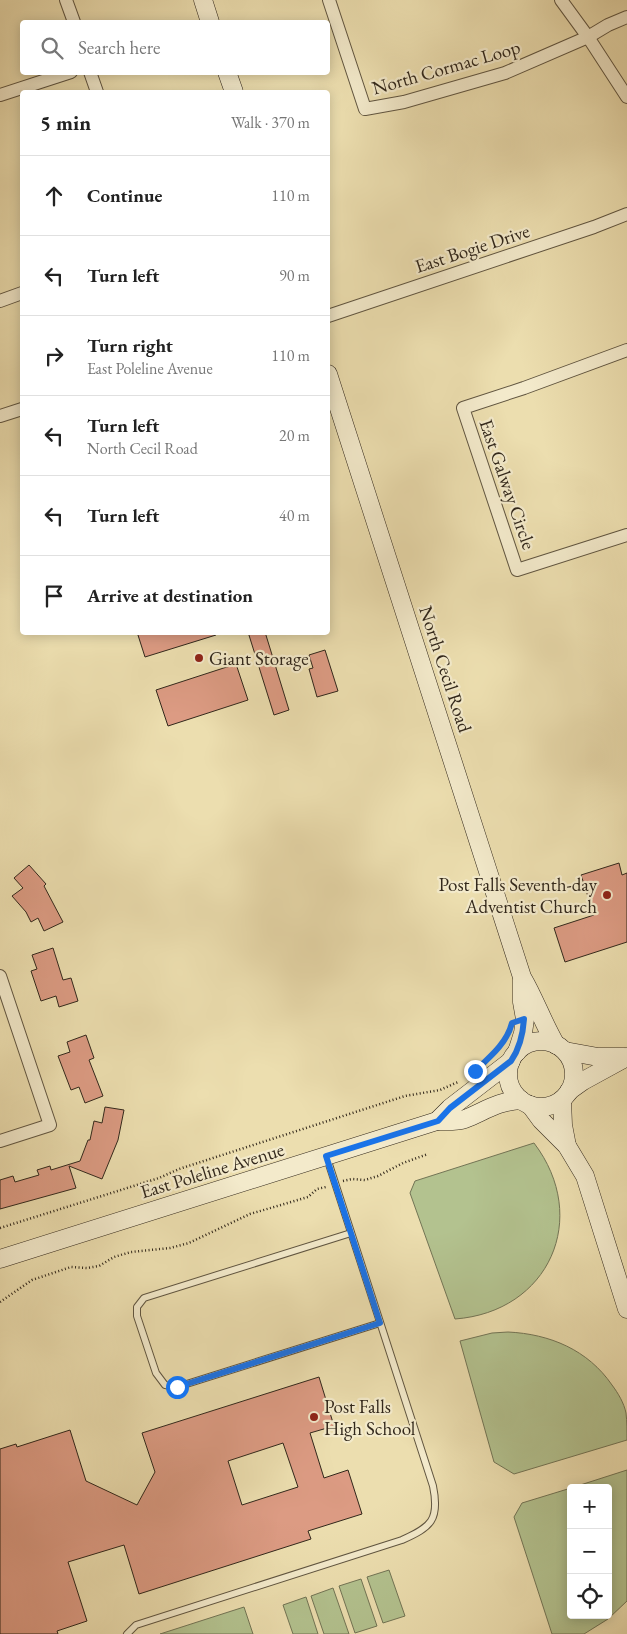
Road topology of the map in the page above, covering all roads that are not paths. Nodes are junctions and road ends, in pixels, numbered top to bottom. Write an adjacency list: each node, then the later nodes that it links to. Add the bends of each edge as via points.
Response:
1 (66, 0): 6 (street)
2 (202, 0): 7 (street)
3 (329, 0): 8 (street, North Cormac Loop, via 366,109 404,102 505,73)
4 (561, 0): 8 (street)
5 (627, 18): 8 (street)
6 (73, 20)
7 (209, 20)
8 (588, 38): 15 (street)
9 (63, 75): 14 (street)
10 (91, 75): 12 (street)
11 (228, 75): 13 (street)
12 (96, 90)
13 (233, 90)
14 (0, 95)
15 (627, 97)
16 (627, 214): 19 (street, East Bogie Drive)
17 (20, 294): 18 (street)
18 (0, 301)
19 (330, 315)
20 (627, 350): 24 (street, East Galway Circle, via 463,408 517,570)
21 (330, 380): 26 (street, North Cecil Road)
22 (20, 410): 23 (street)
23 (0, 416)
24 (627, 535)
25 (0, 976): 32 (street, via 50,1125)
26 (522, 977): 27 (street, North Cecil Road, via 540,1016); 28 (street, North Cecil Road, via 523,1033)
27 (560, 1048): 28 (street, via 546,1042 535,1042); 29 (street, via 571,1060 574,1070); 29 (street, via 598,1057 627,1057 583,1080)
28 (514, 1056): 30 (street, via 508,1071 509,1081 513,1092); 31 (street, East Poleline Avenue)
29 (566, 1096): 30 (street, via 552,1105 541,1107); 33 (street, via 563,1125)
30 (526, 1103): 31 (street, East Poleline Avenue, via 507,1100 464,1119); 33 (street)
31 (438, 1121): 34 (street, East Poleline Avenue)
32 (0, 1141)
33 (567, 1146): 37 (street, via 585,1176)
34 (326, 1156): 35 (lane); 36 (street, East Poleline Avenue)
35 (351, 1233): 38 (lane); 38 (lane, via 144,1298 137,1307 137,1316 156,1373 165,1385 177,1387)
36 (0, 1259)
37 (627, 1309)
38 (380, 1323): 39 (lane, via 433,1486 436,1502 428,1526 402,1540 136,1625)
39 (127, 1634)

